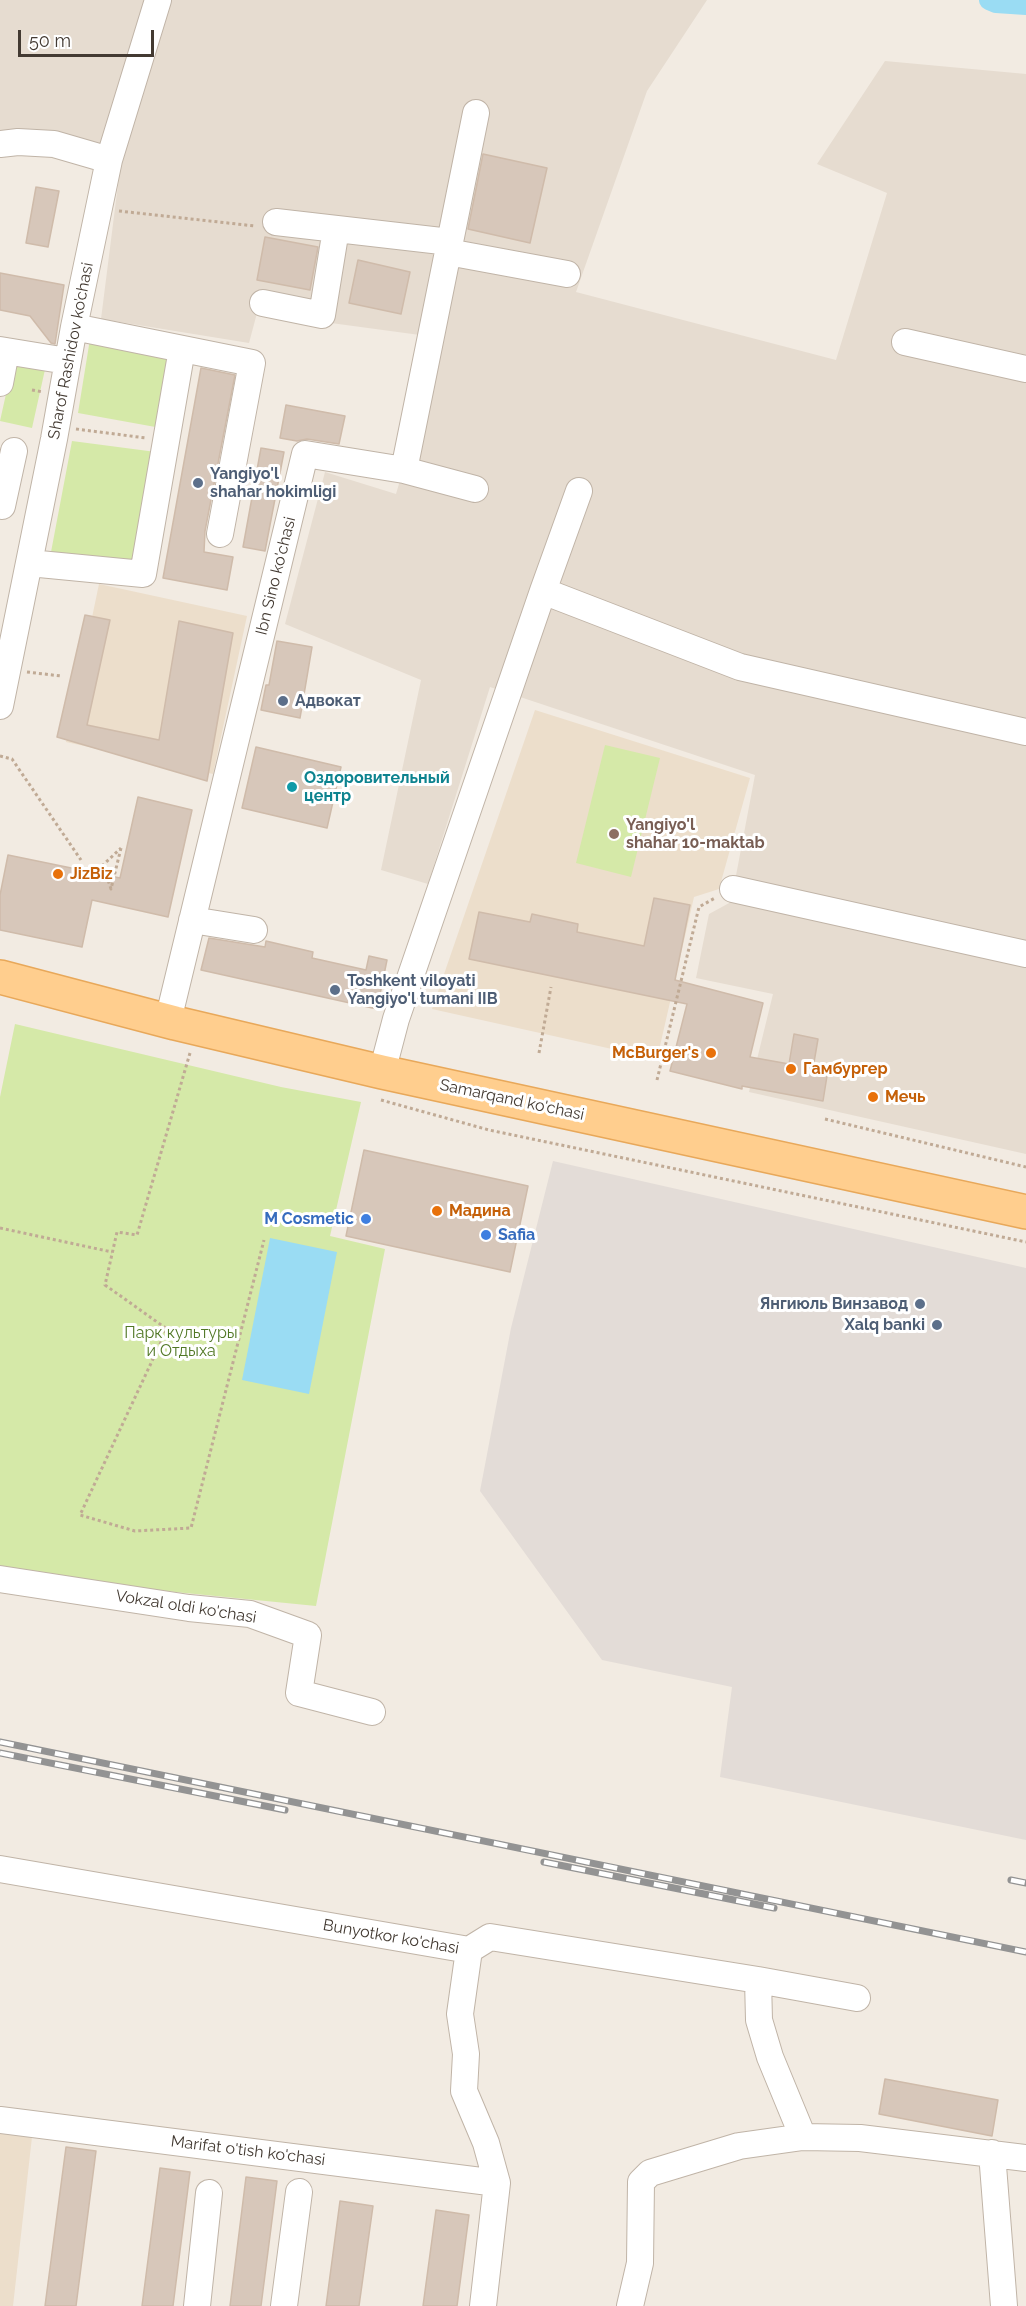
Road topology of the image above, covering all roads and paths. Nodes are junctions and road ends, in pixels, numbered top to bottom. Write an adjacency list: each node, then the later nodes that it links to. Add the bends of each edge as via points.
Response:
1 (158, 0): 4 (street, Sharof Rashidov ko’chasi)
2 (476, 113): 8 (street)
3 (0, 144): 4 (street, via 54,144)
4 (109, 160): 5 (street, Sharof Rashidov ko’chasi)
5 (99, 209): 6 (path); 11 (street, Sharof Rashidov ko’chasi)
6 (269, 224): 7 (street)
7 (336, 229): 8 (street); 10 (street, via 322,315)
8 (449, 247): 9 (street); 22 (street)
9 (567, 274)
10 (263, 303)
11 (74, 327): 13 (street); 15 (street, Sharof Rashidov ko’chasi)
12 (905, 342): 16 (street)
13 (183, 349): 27 (street, via 252,363); 28 (street, via 143,574)
14 (3, 350): 15 (street); 17 (street)
15 (68, 362): 18 (street, Sharof Rashidov ko’chasi)
16 (1026, 369)
17 (0, 383)
18 (56, 426): 19 (path); 21 (street, Sharof Rashidov ko’chasi)
19 (147, 438)
20 (7, 450): 21 (street); 25 (street)
21 (50, 458): 26 (street, Sharof Rashidov ko’chasi)
22 (404, 470): 23 (street); 38 (street, Ibn Sino ko'chasi, via 305,454)
23 (475, 489)
24 (579, 491): 29 (street)
25 (1, 506): 26 (street)
26 (39, 514): 28 (street, Sharof Rashidov ko’chasi)
27 (220, 534)
28 (29, 563): 30 (street, Sharof Rashidov ko’chasi)
29 (543, 591): 33 (street, via 740,667); 47 (street, via 400,1008)
30 (7, 669): 31 (path); 32 (street, Sharof Rashidov ko’chasi)
31 (61, 676)
32 (0, 706)
33 (1026, 732)
34 (0, 756): 35 (path, via 12,759)
35 (81, 860)
36 (104, 865): 36 (path, via 121,848 111,889)
37 (733, 889): 40 (street); 48 (path, via 699,907)
38 (192, 920): 39 (street); 44 (street, Ibn Sino ko'chasi)
39 (254, 930)
40 (1026, 954)
41 (0, 962): 44 (main road, Samarqand ko'chasi)
42 (0, 977): 47 (main road, Samarqand ko'chasi)
43 (551, 987): 46 (path)
44 (171, 1008): 47 (main road, Samarqand ko'chasi)
45 (191, 1051): 56 (path, via 137,1235 117,1232)
46 (538, 1053)
47 (382, 1076): 51 (main road, Samarqand ko'chasi, via 706,1124); 52 (main road, Samarqand ko'chasi); 55 (path, via 489,1130)
48 (657, 1080)
49 (825, 1119): 50 (path)
50 (1026, 1167)
51 (1026, 1195)
52 (1026, 1212)
53 (0, 1228): 56 (path)
54 (264, 1240): 56 (path, via 191,1528 135,1531 80,1515 167,1329 105,1285)
55 (1026, 1242)
56 (112, 1252)
57 (0, 1579): 58 (street, Vokzal oldi ko'chasi, via 250,1614 308,1635 299,1693)
58 (372, 1712)
59 (0, 1869): 60 (street, Bunyotkor ko'chasi)
60 (469, 1950): 61 (street, Bunyotkor ko'chasi, via 490,1937); 67 (street, via 460,2014 464,2091 486,2143)
61 (758, 1980): 62 (street, Bunyotkor ko'chasi); 64 (street, via 759,2020)
62 (857, 1998)
63 (0, 2120): 67 (street, Marifat o'tish ko'chasi)
64 (803, 2137): 65 (street); 73 (street, via 739,2146 650,2173 641,2182 640,2264)
65 (992, 2153): 66 (street); 74 (street)
66 (1026, 2158)
67 (497, 2183): 72 (street)
68 (299, 2192): 71 (street)
69 (210, 2193): 70 (street)
70 (197, 2306)
71 (284, 2306)
72 (483, 2306)
73 (630, 2306)
74 (1004, 2306)

